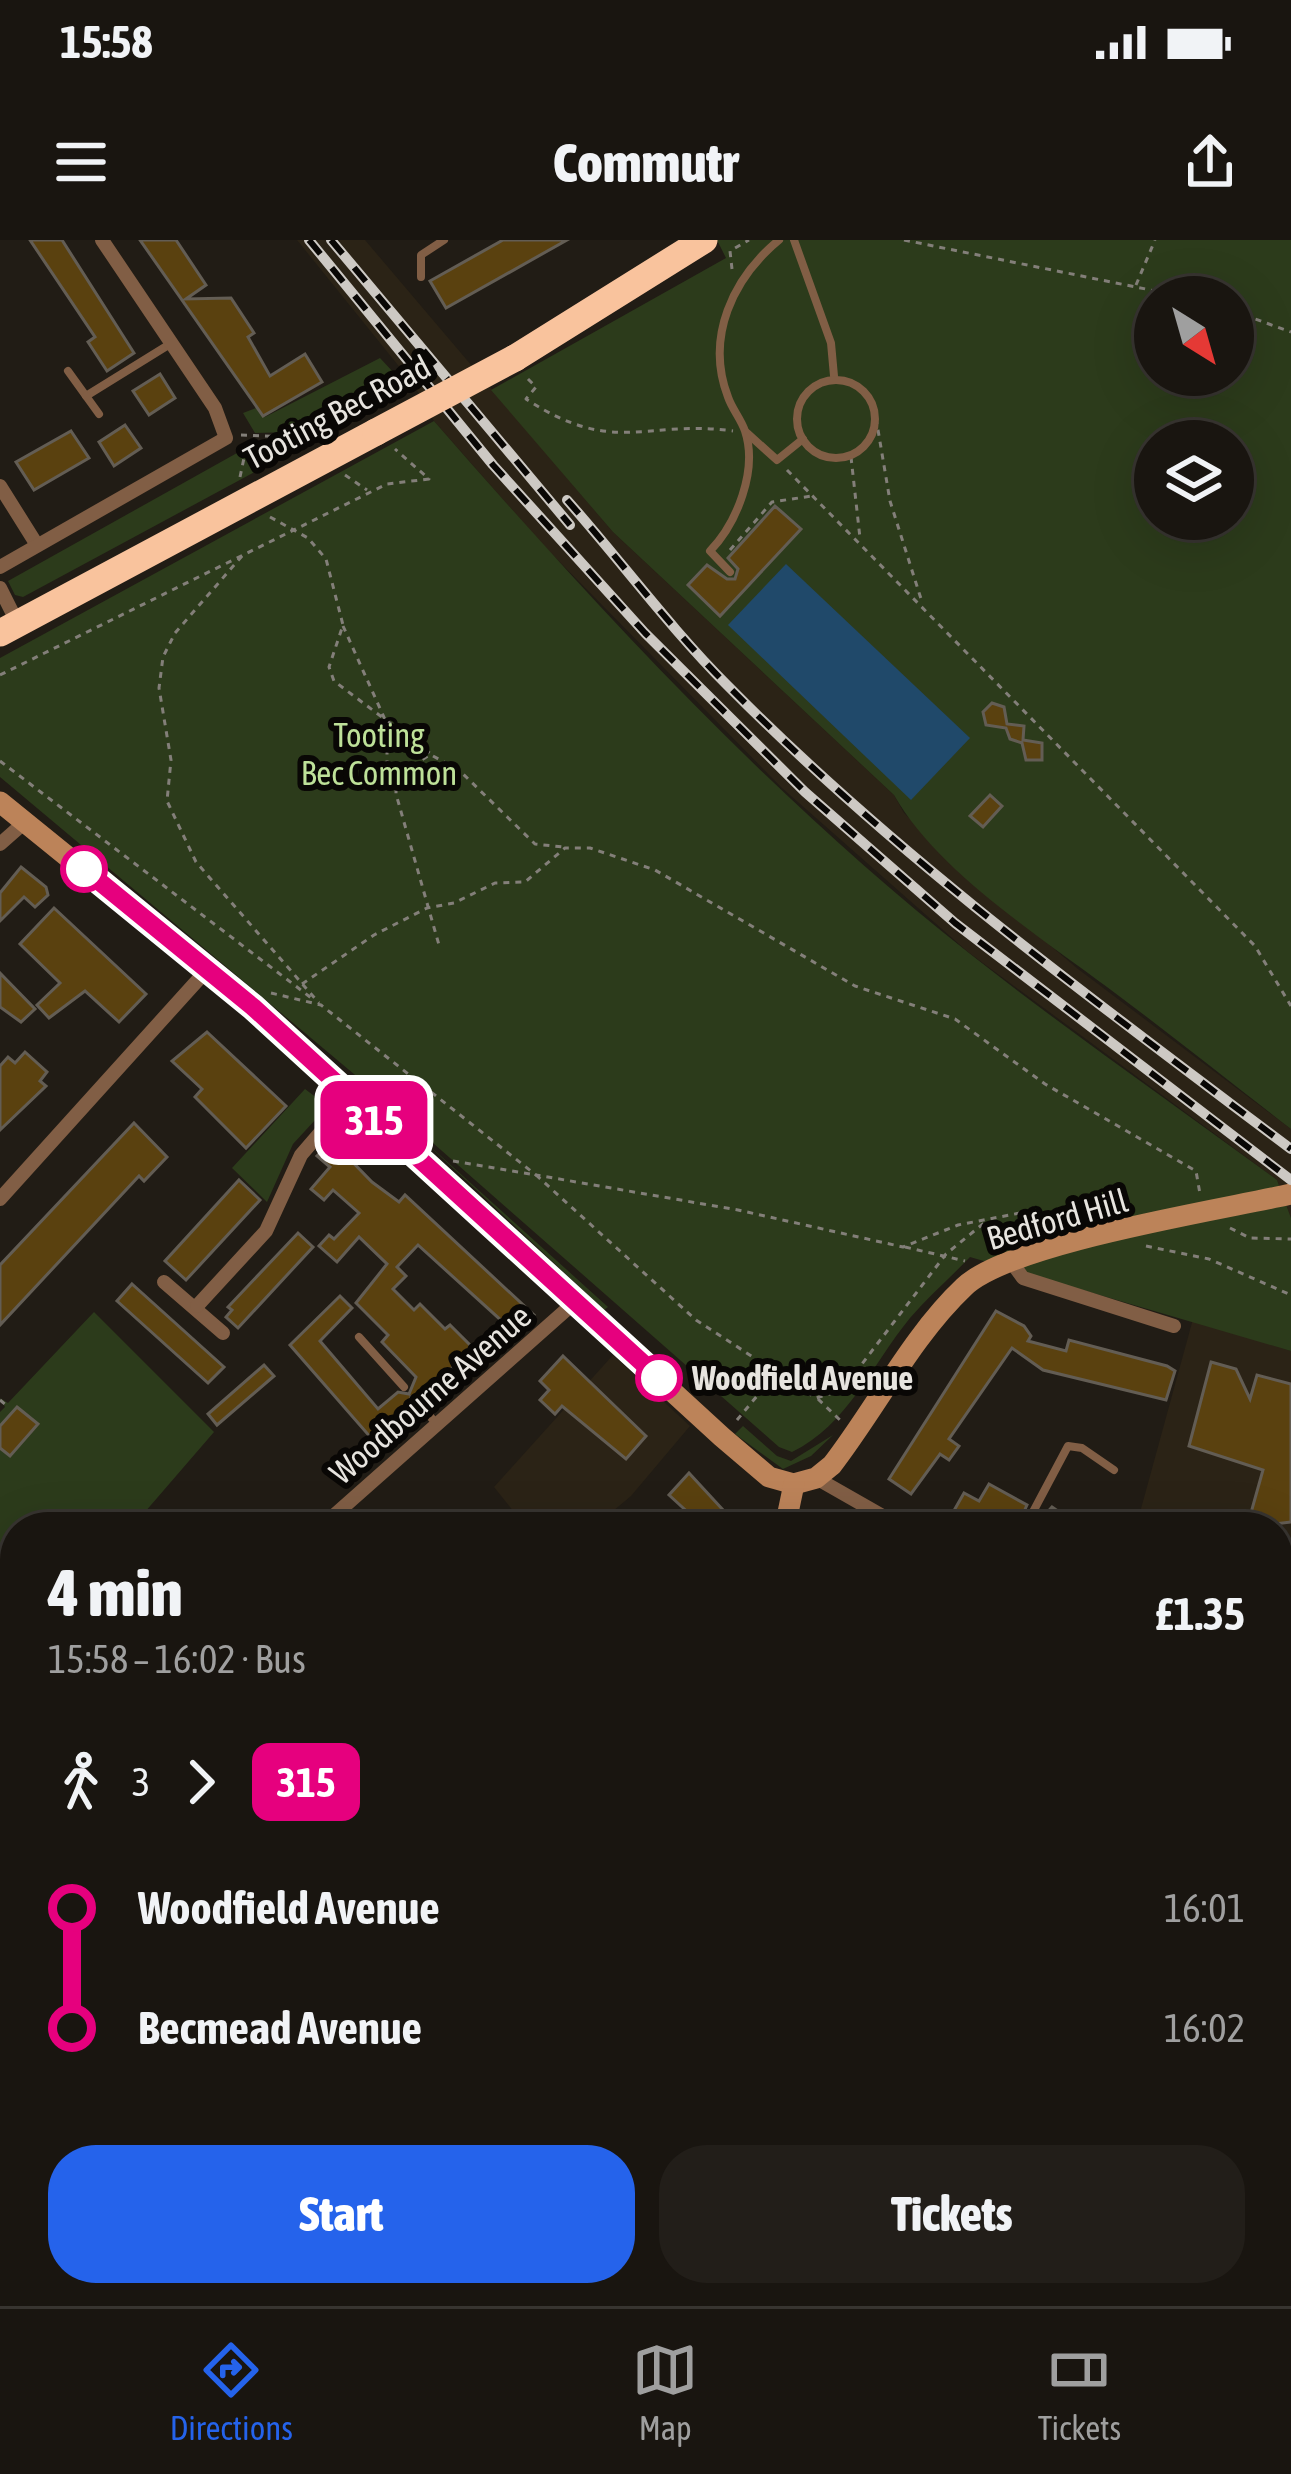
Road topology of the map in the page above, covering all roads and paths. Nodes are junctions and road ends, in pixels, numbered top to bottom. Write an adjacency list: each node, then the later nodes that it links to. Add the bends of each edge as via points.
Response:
1 (102, 240): 15 (street)
2 (443, 240): 10 (lane, via 421,255)
3 (748, 240): 12 (path, via 730,250)
4 (779, 240): 12 (lane)
5 (794, 240): 18 (lane, via 831,343)
6 (904, 240): 11 (path)
7 (1155, 240): 9 (path)
8 (705, 242): 16 (highway, Tooting Bec Road)
9 (1139, 276)
10 (421, 277)
11 (1134, 286)
12 (734, 288): 23 (lane, via 721,355 727,395)
13 (1254, 319): 14 (path)
14 (1291, 332)
15 (170, 344): 19 (lane); 37 (street, via 228,430 216,448)
16 (518, 363): 22 (highway, Tooting Bec Road, bridge); 23 (path, via 536,387 526,398 559,421 614,435)
17 (68, 371): 19 (lane)
18 (834, 376): 21 (lane, via 859,384); 25 (lane, via 807,390 797,410)
19 (86, 396): 20 (lane)
20 (99, 414)
21 (876, 418): 28 (lane, via 872,441); 43 (path, via 890,501)
22 (376, 432): 32 (highway, Tooting Bec Road); 33 (path, via 429,479)
23 (747, 433): 29 (lane); 39 (lane, via 736,521 710,550)
24 (244, 436): 26 (path)
25 (803, 439): 28 (lane, via 831,460); 29 (lane)
26 (321, 440)
27 (239, 444): 32 (path)
28 (851, 457): 36 (path)
29 (777, 460): 34 (path)
30 (340, 469): 33 (path)
31 (0, 486): 37 (street)
32 (245, 492): 35 (path); 45 (highway, Tooting Bec Road)
33 (370, 492): 35 (path)
34 (813, 496): 36 (path); 39 (path, via 772,502)
35 (291, 529): 38 (path); 44 (path, via 326,559)
36 (861, 543): 43 (path)
37 (38, 545): 40 (street)
38 (244, 554): 46 (path); 58 (path, via 163,657 167,802 196,862)
39 (719, 560): 41 (lane)
40 (0, 567)
41 (730, 572)
42 (0, 588): 45 (street)
43 (923, 605): 61 (path, via 1255,946)
44 (343, 625): 47 (path); 47 (path, via 329,667 334,681)
45 (9, 628)
46 (0, 675)
47 (387, 724): 48 (path); 50 (path, via 387,768)
48 (430, 754): 50 (path); 54 (path, via 460,771 536,844)
49 (0, 761): 60 (path)
50 (396, 777): 55 (path)
51 (0, 802): 52 (main road)
52 (25, 822): 53 (street); 57 (main road)
53 (0, 844)
54 (565, 848): 55 (path, via 525,882 495,883); 67 (path, via 655,870 855,986 955,1019 1045,1084 1196,1171 1196,1189)
55 (427, 908): 56 (path); 58 (path)
56 (439, 945)
57 (206, 971): 62 (main road); 66 (street)
58 (302, 984): 60 (path)
59 (266, 994): 60 (path)
60 (320, 1005): 64 (path)
61 (1290, 1006)
62 (350, 1098): 77 (main road); 78 (street, via 301,1155 266,1231)
63 (452, 1161): 64 (path)
64 (536, 1175): 72 (path); 82 (path, via 696,1320)
65 (1291, 1194): 67 (main road, Bedford Hill)
66 (0, 1199)
67 (1212, 1213): 69 (main road, Bedford Hill); 70 (path, via 1250,1238)
68 (991, 1219): 69 (path, via 1060,1217); 72 (path); 73 (path)
69 (1101, 1237): 74 (main road, Bedford Hill)
70 (1291, 1239)
71 (1144, 1246): 76 (path, via 1209,1259)
72 (903, 1247): 73 (path)
73 (946, 1254): 74 (path); 84 (path, via 842,1390)
74 (999, 1264): 79 (street); 92 (main road, Bedford Hill, via 945,1307 856,1433)
75 (164, 1282): 78 (street)
76 (1291, 1295)
77 (575, 1302): 89 (street, Woodbourne Avenue); 92 (main road, via 766,1474)
78 (196, 1306): 80 (street)
79 (1174, 1326)
80 (223, 1333)
81 (359, 1337): 83 (lane)
82 (778, 1371): 84 (path); 88 (path)
83 (404, 1387)
84 (816, 1398): 90 (path)
85 (0, 1400): 87 (path)
86 (417, 1402): 89 (lane)
87 (6, 1405)
88 (734, 1423)
89 (437, 1424): 93 (street, Woodbourne Avenue)
90 (845, 1424)
91 (1114, 1470): 96 (lane, via 1068,1446)
92 (805, 1481): 94 (main road); 95 (street)
93 (337, 1512)
94 (792, 1512)
95 (870, 1512)
96 (1033, 1512)

